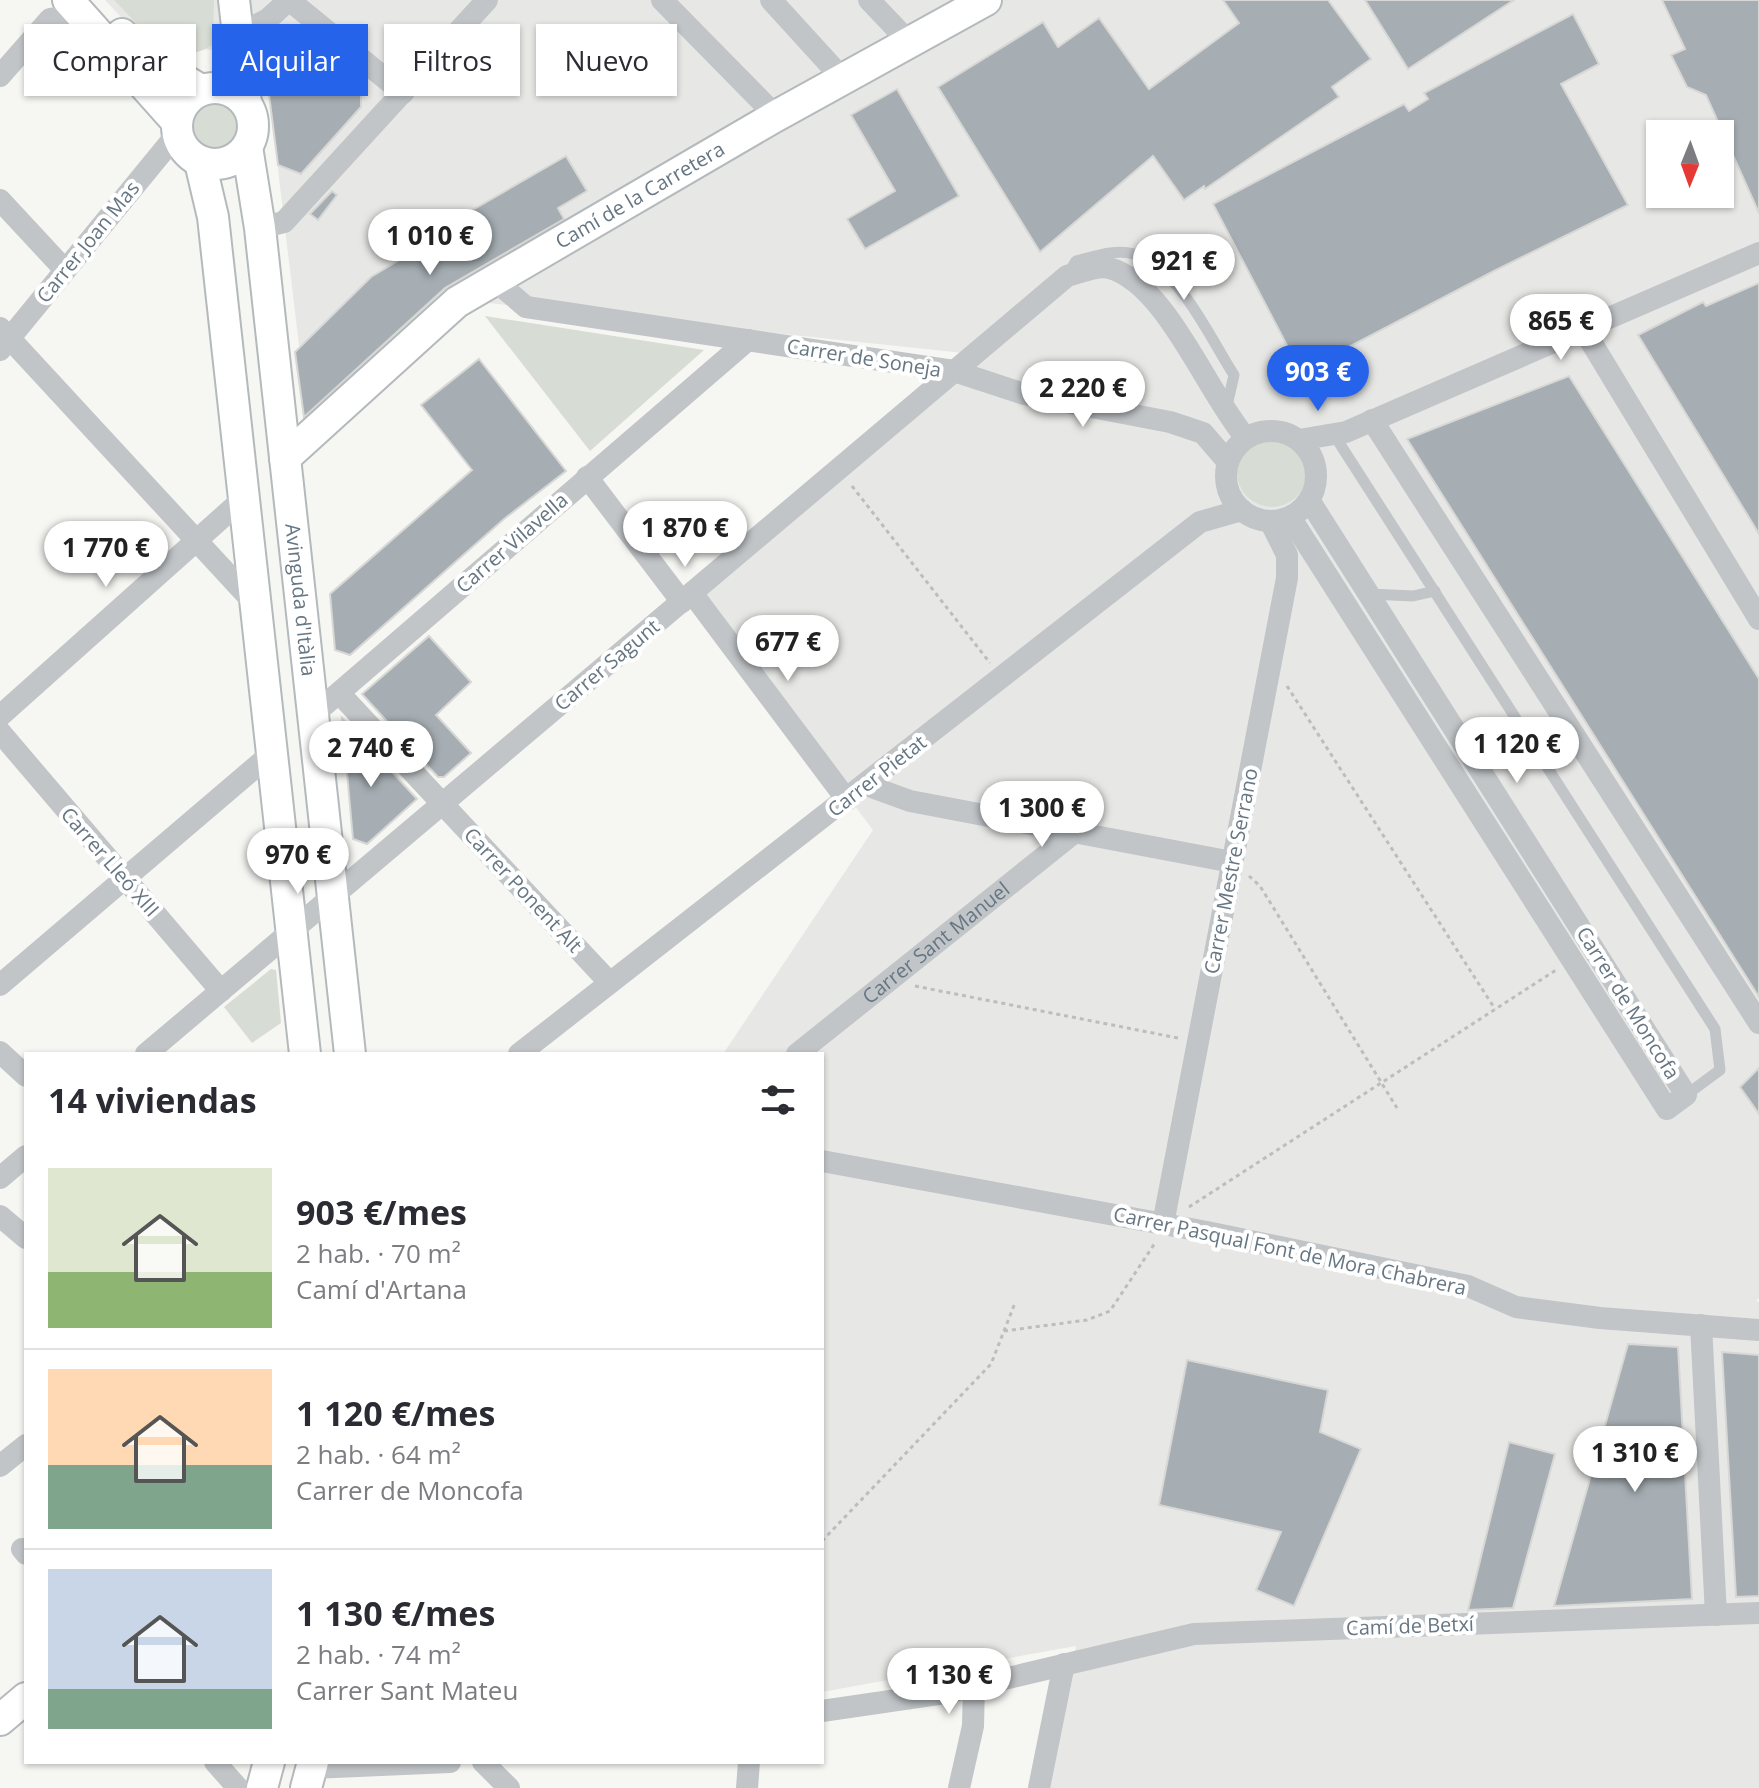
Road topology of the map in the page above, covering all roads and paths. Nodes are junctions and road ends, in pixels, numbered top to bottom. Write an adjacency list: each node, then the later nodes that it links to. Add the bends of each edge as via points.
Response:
1 (234, 0): 9 (main road)
2 (289, 0): 10 (street); 14 (street)
3 (487, 0): 11 (street)
4 (662, 0): 21 (street)
5 (771, 0): 15 (street)
6 (869, 0): 12 (street)
7 (977, 2): 12 (main road, Camí de la Carretera)
8 (80, 5): 13 (street, via 50,19); 17 (main road, via 138,52); 22 (main road)
9 (237, 24)
10 (259, 24)
11 (465, 24)
12 (909, 42): 15 (main road, Camí de la Carretera)
13 (0, 76)
14 (384, 78)
15 (843, 79): 21 (main road, Camí de la Carretera)
16 (212, 80): 17 (main road)
17 (207, 89): 20 (main road, via 226,89); 22 (main road, via 184,102)
18 (245, 96): 20 (main road)
19 (400, 96): 26 (street, via 284,222)
20 (246, 103): 23 (main road, via 254,125)
21 (776, 116): 29 (main road, Camí de la Carretera)
22 (177, 128): 24 (main road, via 189,156); 28 (street, Carrer Joan Mas)
23 (247, 147): 24 (main road, via 226,163); 26 (main road, Avinguda d'Itàlia)
24 (200, 162): 43 (main road, via 213,217)
25 (0, 200): 28 (street)
26 (260, 228): 38 (main road, Avinguda d'Itàlia)
27 (1759, 253): 30 (street)
28 (65, 270): 31 (street, Carrer Joan Mas)
29 (493, 279): 32 (street, Carrer de Soneja, via 526,307); 38 (main road, Camí de la Carretera, via 457,302)
30 (1582, 327): 34 (street); 52 (street)
31 (3, 339): 47 (street)
32 (748, 340): 33 (street, Carrer de Soneja); 42 (street, Carrer Vilavella)
33 (954, 371): 36 (street, Carrer Sagunt, via 1067,276 1106,267 1134,279 1156,300 1225,414); 39 (street, Carrer de Soneja, via 1024,394 1170,422 1203,433); 41 (street, Carrer Sagunt)
34 (1372, 420): 35 (street); 74 (street)
35 (1342, 436): 37 (street); 40 (street); 48 (lane)
36 (1246, 438): 37 (street, via 1273,431); 39 (street)
37 (1299, 440): 40 (street)
38 (285, 458): 56 (main road, Avinguda d'Itàlia)
39 (1228, 462): 45 (street, via 1228,488)
40 (1315, 467): 44 (street, via 1316,484)
41 (839, 469): 50 (street, Carrer Sagunt); 54 (path)
42 (587, 477): 50 (street); 55 (street, Carrer Vilavella)
43 (244, 498): 47 (street); 51 (main road)
44 (1309, 500): 46 (street); 49 (street, Carrer de Moncofa)
45 (1242, 510): 46 (street); 54 (street, Carrer Pietat, via 1200,522)
46 (1280, 519): 53 (street, Carrer Mestre Serrano, via 1287,578); 68 (street, Carrer de Moncofa)
47 (195, 539): 51 (street); 57 (street)
48 (1435, 591): 49 (lane); 84 (lane, via 1715,1029 1720,1070)
49 (1369, 594): 84 (street, Carrer de Moncofa)
50 (687, 597): 61 (street); 62 (street, Carrer Sagunt)
51 (256, 605): 59 (main road)
52 (1759, 619)
53 (1271, 662): 64 (street, Carrer Mestre Serrano); 73 (path)
54 (1002, 678): 60 (street, Carrer Pietat)
55 (339, 693): 56 (street, Carrer Vilavella); 62 (street, Carrer Ponent Alt)
56 (313, 715): 66 (main road, Avinguda d'Itàlia)
57 (0, 716)
58 (0, 732): 65 (street, Carrer Lleó XIII)
59 (272, 753): 65 (street); 67 (main road)
60 (866, 785): 61 (street, Carrer Pietat); 63 (street, via 910,801)
61 (847, 800): 69 (street, Carrer Pietat)
62 (443, 804): 66 (street, Carrer Sagunt); 69 (street, Carrer Ponent Alt)
63 (1075, 832): 64 (street); 70 (street, Carrer Sant Manuel)
64 (1232, 862): 75 (street, Carrer Mestre Serrano); 83 (path, via 1260,886)
65 (124, 878): 71 (street); 72 (street, Carrer Lleó XIII)
66 (333, 897): 67 (street, Carrer Sagunt); 79 (main road, Avinguda d'Itàlia)
67 (292, 931): 72 (street, Carrer Sagunt); 78 (main road)
68 (1572, 960): 73 (path); 84 (street, Carrer de Moncofa, via 1667,1109)
69 (609, 982): 80 (street, Carrer Pietat)
70 (890, 982): 75 (path); 81 (street, Carrer Sant Manuel)
71 (0, 985)
72 (221, 991): 77 (street, Carrer Sagunt)
73 (1495, 1009): 83 (path)
74 (1759, 1023)
75 (1198, 1042): 90 (street, Carrer Mestre Serrano)
76 (0, 1052): 82 (street)
77 (148, 1052)
78 (305, 1052)
79 (350, 1052)
80 (522, 1052)
81 (800, 1052)
82 (24, 1074)
83 (1381, 1082): 85 (path); 90 (path)
84 (1686, 1095)
85 (1397, 1108)
86 (24, 1158): 88 (street)
87 (824, 1161): 90 (street, Carrer Pasqual Font de Mora Chabrera)
88 (0, 1178)
89 (0, 1216): 91 (street)
90 (1163, 1224): 93 (street, Carrer Pasqual Font de Mora Chabrera, via 1468,1286 1516,1307); 95 (path, via 1110,1311 1087,1320)
91 (24, 1236)
92 (1015, 1303): 95 (path)
93 (1701, 1325): 94 (street, Carrer Pasqual Font de Mora Chabrera); 100 (street)
94 (1759, 1330)
95 (1004, 1331): 98 (path, via 991,1364)
96 (24, 1447): 97 (street)
97 (0, 1466)
98 (824, 1539)
99 (1759, 1613): 100 (street, Camí de Betxí)
100 (1716, 1615): 101 (street, Camí de Betxí, via 1194,1634)
101 (1064, 1664): 102 (street, Camí de Betxí); 117 (street)
102 (974, 1686): 104 (street, Camí de Betxí); 116 (street, via 973,1726)
103 (24, 1700): 105 (main road)
104 (824, 1711)
105 (0, 1720)
106 (217, 1764): 112 (street)
107 (268, 1764): 113 (main road)
108 (411, 1764): 111 (street)
109 (485, 1764): 114 (street)
110 (749, 1764): 115 (street)
111 (310, 1773)
112 (238, 1788)
113 (262, 1788)
114 (509, 1788)
115 (747, 1788)
116 (959, 1788)
117 (1039, 1788)

